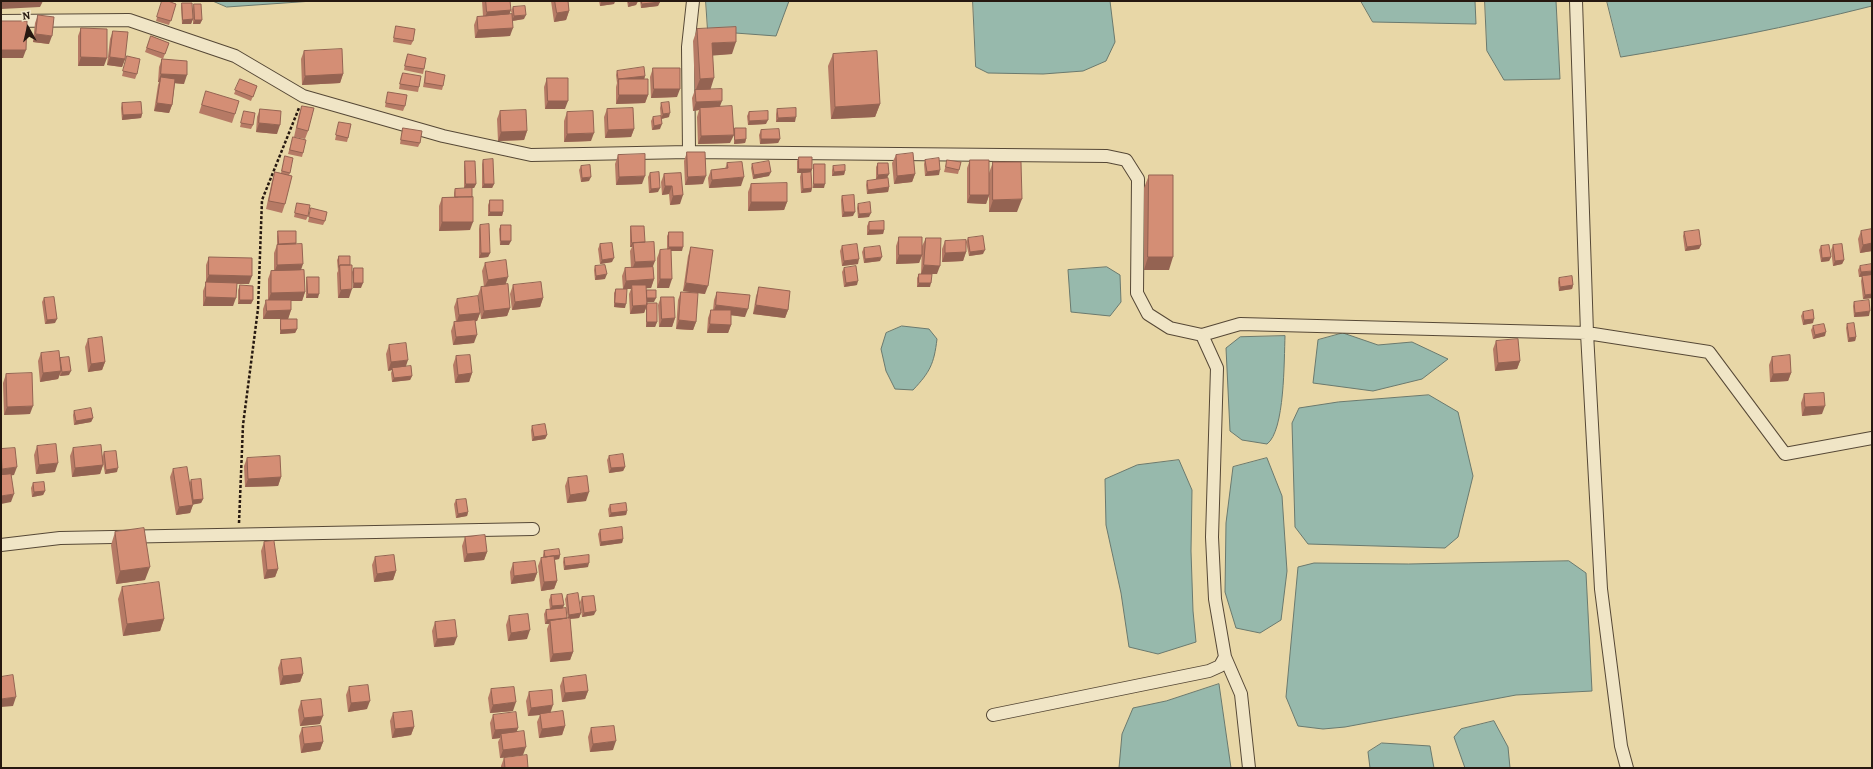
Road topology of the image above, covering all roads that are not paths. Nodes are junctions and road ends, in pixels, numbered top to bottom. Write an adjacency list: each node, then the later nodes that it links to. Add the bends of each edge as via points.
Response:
1 (693, 1): 4 (street, via 688,47)
2 (1576, 1): 5 (street)
3 (1, 21): 4 (street, via 129,20 235,56 303,96 443,136 531,155)
4 (689, 152): 6 (street, via 1107,156 1126,160 1138,179 1137,292 1148,314 1170,328)
5 (1587, 333): 6 (street, via 1240,324); 7 (street, via 1709,352 1785,454); 13 (street, via 1601,589 1621,746)
6 (1202, 335): 10 (street, via 1217,368 1212,537 1215,599)
7 (1872, 438)
8 (533, 529): 9 (street, via 60,538)
9 (1, 545)
10 (1225, 657): 11 (street, via 1220,666 1209,671); 12 (street, via 1241,694)
11 (993, 715)
12 (1249, 768)
13 (1627, 768)

